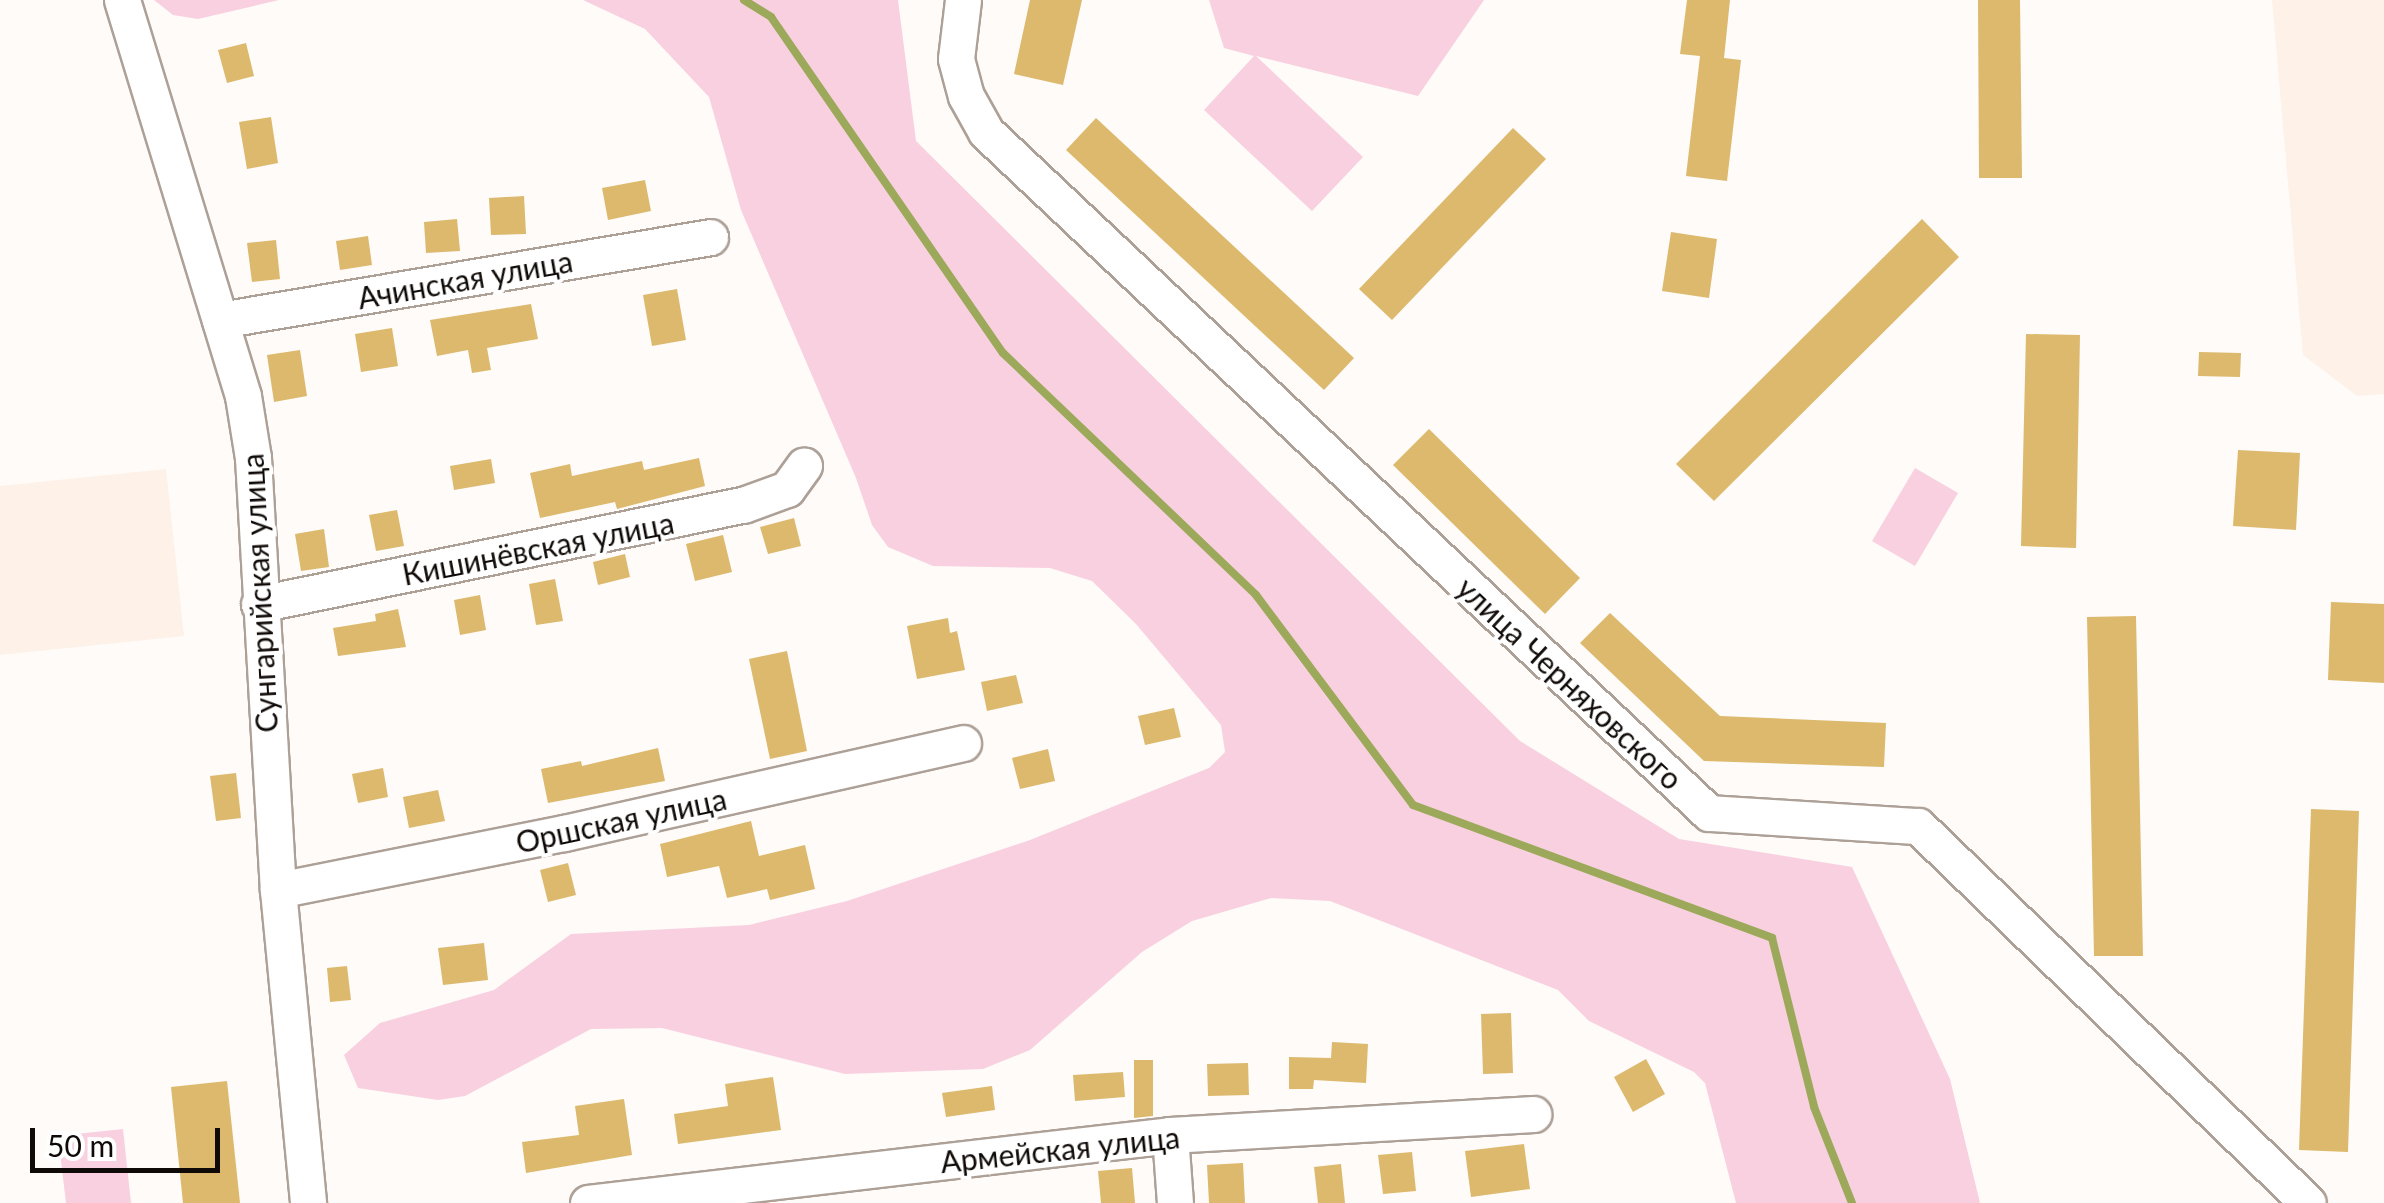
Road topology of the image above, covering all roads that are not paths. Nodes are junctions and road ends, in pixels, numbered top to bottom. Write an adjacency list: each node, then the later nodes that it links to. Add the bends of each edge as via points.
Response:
1 (122, 0): 4 (street, Сунгарийская улица)
2 (963, 0): 15 (street, улица Черняховского, via 956,59 986,132 1708,813 1918,826)
3 (710, 236): 4 (street, Ачинская улица)
4 (220, 320): 6 (street, Сунгарийская улица, via 253,458)
5 (804, 466): 6 (street, Кишинёвская улица, via 787,489 743,505)
6 (259, 604): 8 (street, Сунгарийская улица)
7 (963, 743): 8 (street, Оршская улица)
8 (278, 890): 12 (street, Сунгарийская улица)
9 (1533, 1114): 10 (street, Армейская улица)
10 (1170, 1135): 11 (street, Армейская улица); 14 (street)
11 (708, 1196): 13 (street, Армейская улица)
12 (308, 1203)
13 (588, 1203)
14 (1175, 1203)
15 (2308, 1203)

